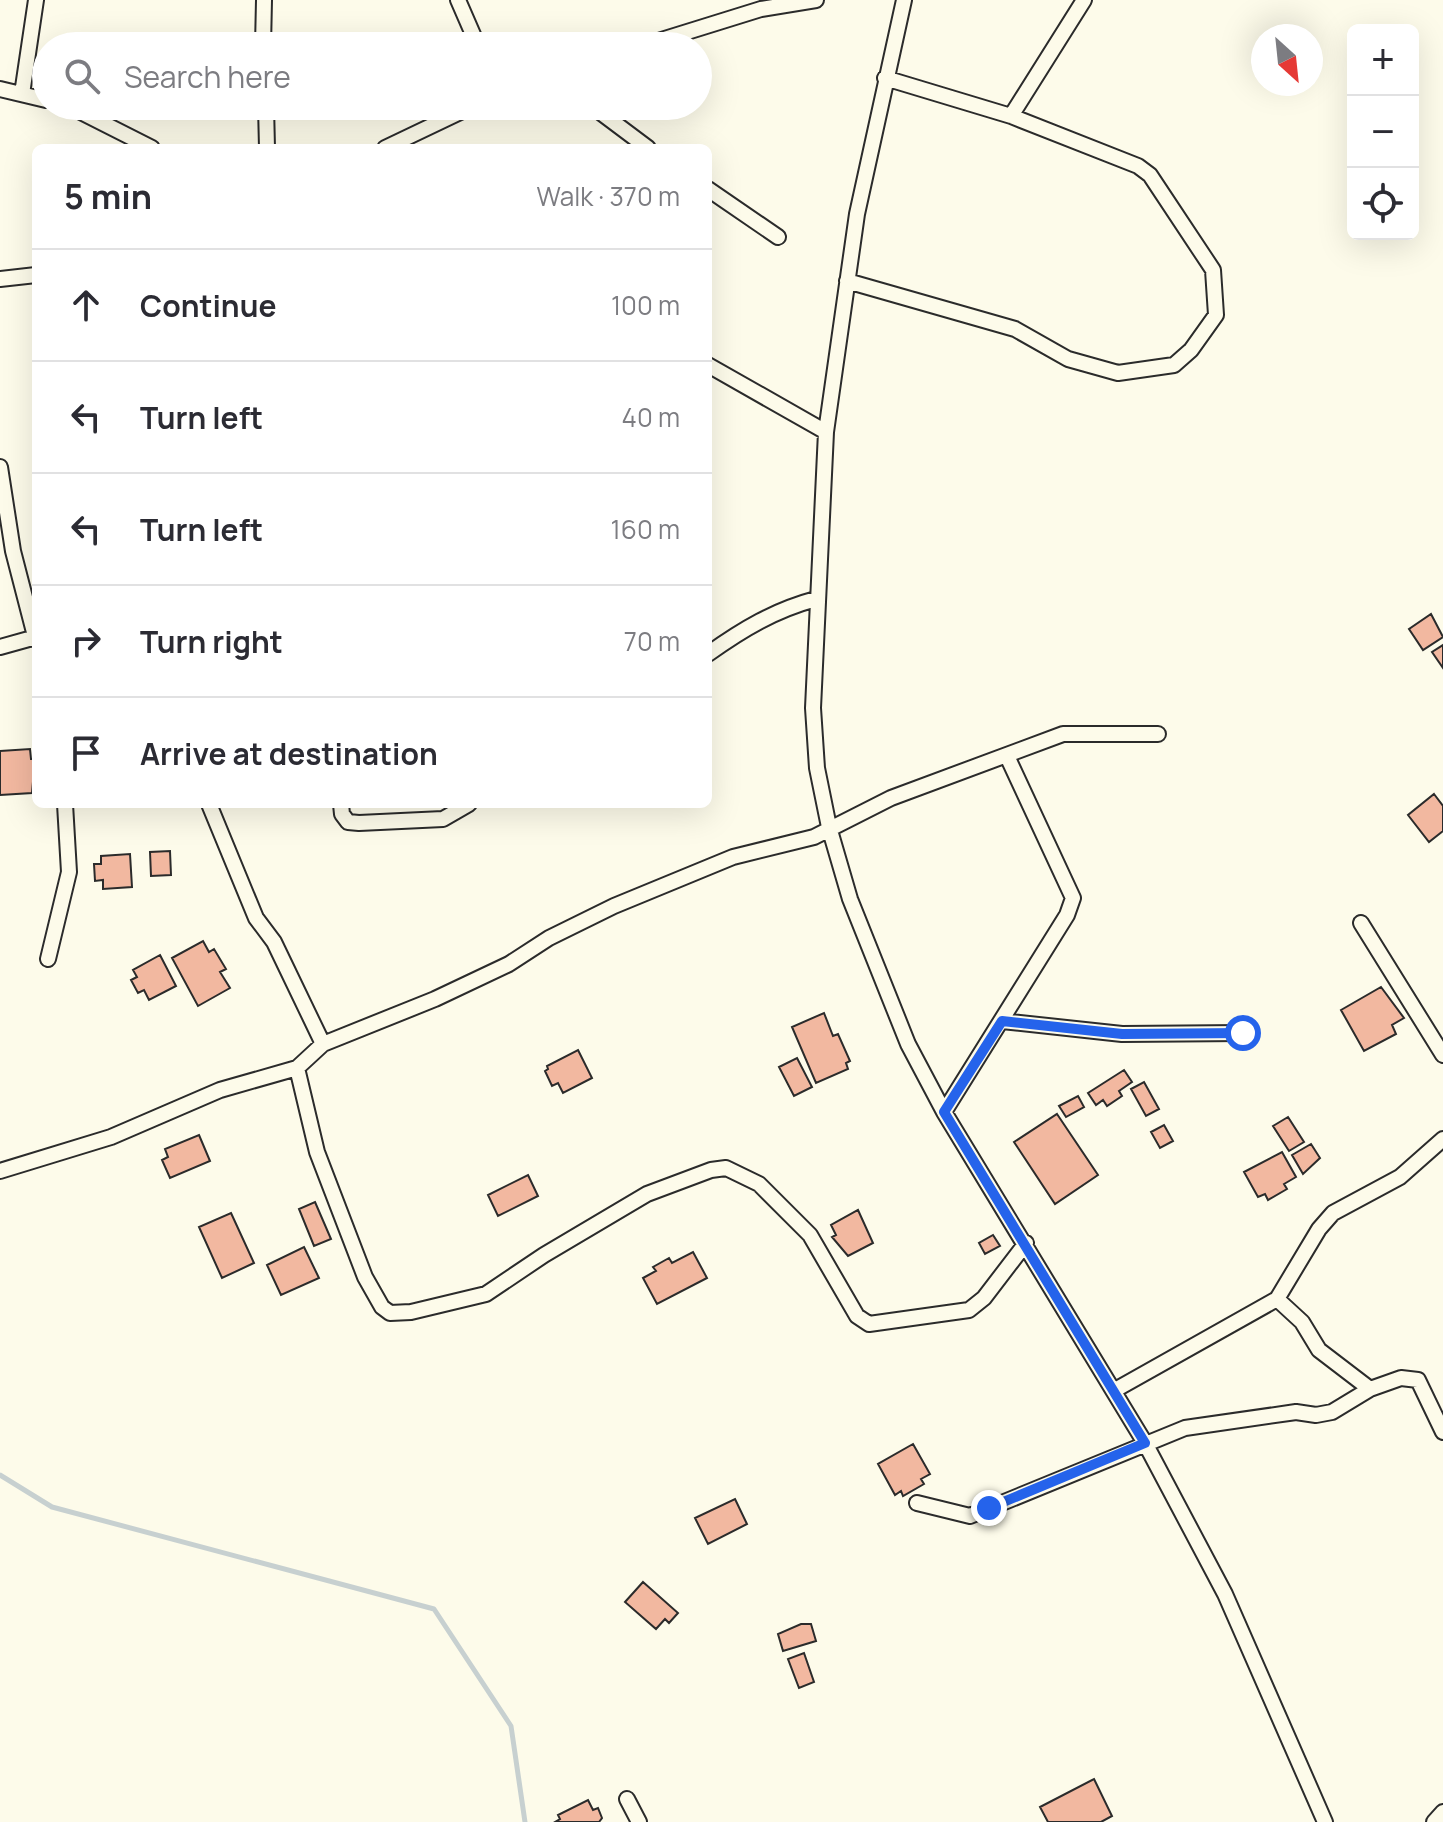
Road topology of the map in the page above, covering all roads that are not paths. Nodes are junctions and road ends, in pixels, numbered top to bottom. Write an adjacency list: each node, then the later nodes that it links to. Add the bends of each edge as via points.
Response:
1 (36, 0): 13 (street)
2 (264, 0): 8 (street)
3 (458, 0): 9 (street)
4 (816, 0): 7 (street)
5 (904, 0): 11 (street)
6 (1084, 0): 15 (street)
7 (759, 4): 10 (street)
8 (263, 32)
9 (472, 32)
10 (681, 32)
11 (885, 78): 15 (street); 28 (street)
12 (0, 89): 13 (street)
13 (22, 94): 14 (street)
14 (32, 96)
15 (1011, 116): 28 (street, via 1124,159 1150,175 1213,270 1216,315 1191,350 1174,365 1118,373 1068,359 1015,329)
16 (97, 120): 20 (street)
17 (266, 120): 21 (street)
18 (444, 120): 22 (street)
19 (611, 120): 23 (street)
20 (144, 144)
21 (267, 144)
22 (393, 144)
23 (643, 144)
24 (712, 192): 25 (street)
25 (778, 237)
26 (32, 275): 27 (street)
27 (0, 279)
28 (847, 281): 30 (street)
29 (712, 367): 30 (street)
30 (826, 432): 32 (street)
31 (0, 467): 33 (street, via 13,551)
32 (816, 599): 36 (street, via 753,623); 43 (street, via 813,708 817,768)
33 (32, 623)
34 (32, 639): 35 (street)
35 (0, 647)
36 (712, 651)
37 (1158, 734): 38 (street, via 1063,734)
38 (1007, 756): 43 (street); 46 (street, via 1073,898)
39 (65, 808): 45 (street, via 69,872)
40 (211, 808): 48 (street, via 256,918 274,942)
41 (341, 808): 42 (street, via 348,822 359,823 443,819)
42 (462, 808)
43 (829, 827): 48 (street, via 814,837 733,857 672,880 435,999); 51 (street, via 883,990)
44 (1361, 923): 49 (street)
45 (48, 959)
46 (1002, 1021): 47 (street, via 1122,1034); 51 (street)
47 (1243, 1033)
48 (323, 1044): 50 (street)
49 (1443, 1055)
50 (297, 1068): 53 (street, via 220,1090 111,1137); 54 (street, via 322,1166 365,1277 390,1313 486,1294 647,1194 726,1168 759,1184 810,1235 857,1316 869,1324 969,1310)
51 (944, 1112): 54 (street)
52 (1443, 1139): 55 (street, via 1400,1177 1333,1213)
53 (0, 1171)
54 (1026, 1243): 57 (street)
55 (1277, 1299): 56 (street, via 1302,1322 1319,1350); 57 (street)
56 (1370, 1389): 58 (street, via 1401,1378 1418,1380); 59 (street, via 1332,1412 1219,1422)
57 (1115, 1390): 59 (street)
58 (1443, 1432)
59 (1145, 1443): 60 (street, via 970,1516); 64 (street, via 1225,1594)
60 (917, 1503)
61 (627, 1799): 63 (street)
62 (1443, 1812): 65 (street)
63 (639, 1822)
64 (1325, 1822)
65 (1434, 1822)

